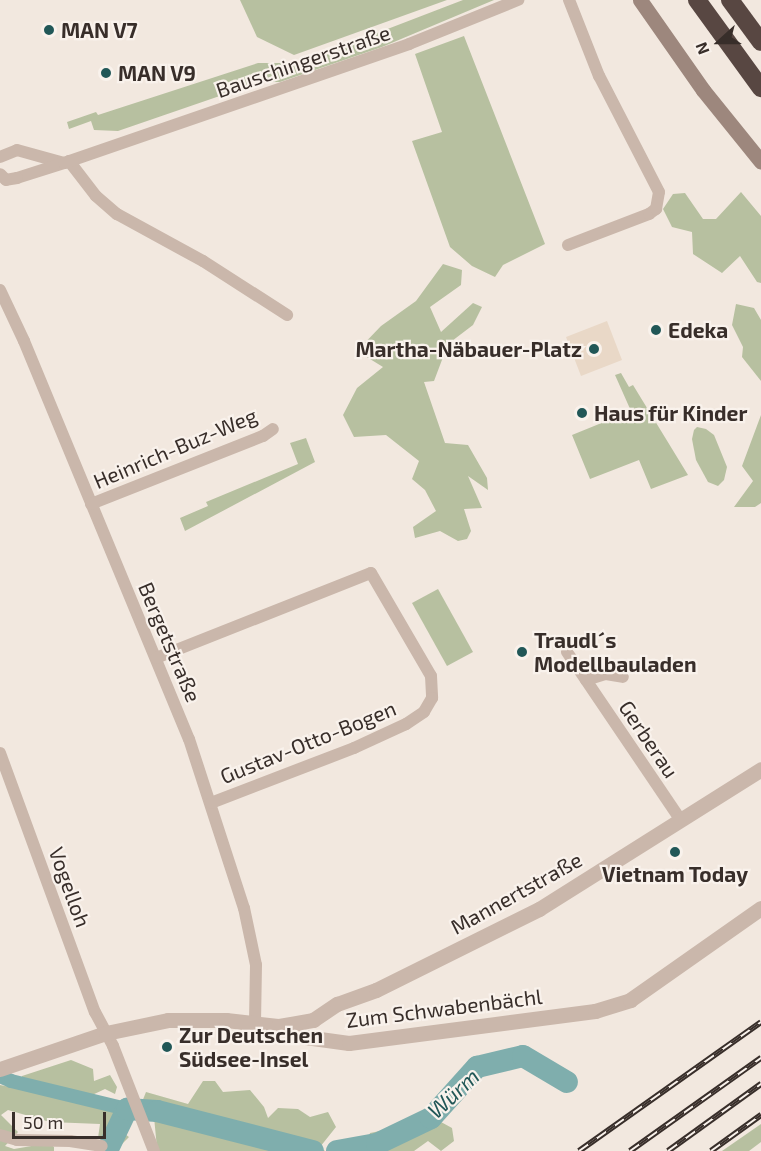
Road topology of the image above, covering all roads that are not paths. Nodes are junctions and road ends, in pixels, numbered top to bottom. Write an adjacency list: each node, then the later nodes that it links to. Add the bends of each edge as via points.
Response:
1 (518, 0): 9 (street, Bauschingerstraße, via 397,48)
2 (569, 0): 12 (street, via 599,76 659,192 656,210)
3 (640, 0): 10 (main road, via 703,90)
4 (697, 0): 7 (highway)
5 (730, 0): 6 (highway)
6 (761, 42)
7 (761, 88)
8 (0, 157): 9 (street, via 17,150)
9 (67, 162): 11 (street, Bauschingerstraße, via 6,180); 14 (street, via 117,214 203,261)
10 (761, 162)
11 (0, 174)
12 (568, 245)
13 (0, 290): 16 (street, Bergetstraße)
14 (287, 315)
15 (273, 429): 16 (street, Heinrich-Buz-Weg)
16 (91, 504): 18 (street, Bergetstraße)
17 (567, 652): 20 (street, Gerberau)
18 (156, 658): 23 (street, Bergetstraße); 23 (street, Gustav-Otto-Bogen, via 371,573 431,676 432,698 424,712 406,724)
19 (623, 677): 20 (street, Gerberau, via 606,674)
20 (586, 680): 24 (street, Gerberau)
21 (0, 753): 28 (street, Vogelloh)
22 (761, 769): 24 (street, Mannertstraße)
23 (211, 803): 26 (street, Bergetstraße, via 251,943 256,976)
24 (680, 819): 27 (street, Mannertstraße, via 539,909 376,990 337,1004 313,1020)
25 (761, 908): 27 (street, Zum Schwabenbächl, via 630,1000 595,1011 350,1043 305,1037)
26 (255, 1023): 27 (street, Zum Schwabenbächl); 28 (street, Zum Schwabenbächl, via 184,1019)
27 (278, 1026)
28 (106, 1034): 29 (street, Zum Schwabenbächl); 33 (street, Vogelloh)
29 (0, 1069)
30 (0, 1135): 31 (street)
31 (67, 1146): 32 (street)
32 (102, 1146)
33 (154, 1151)

